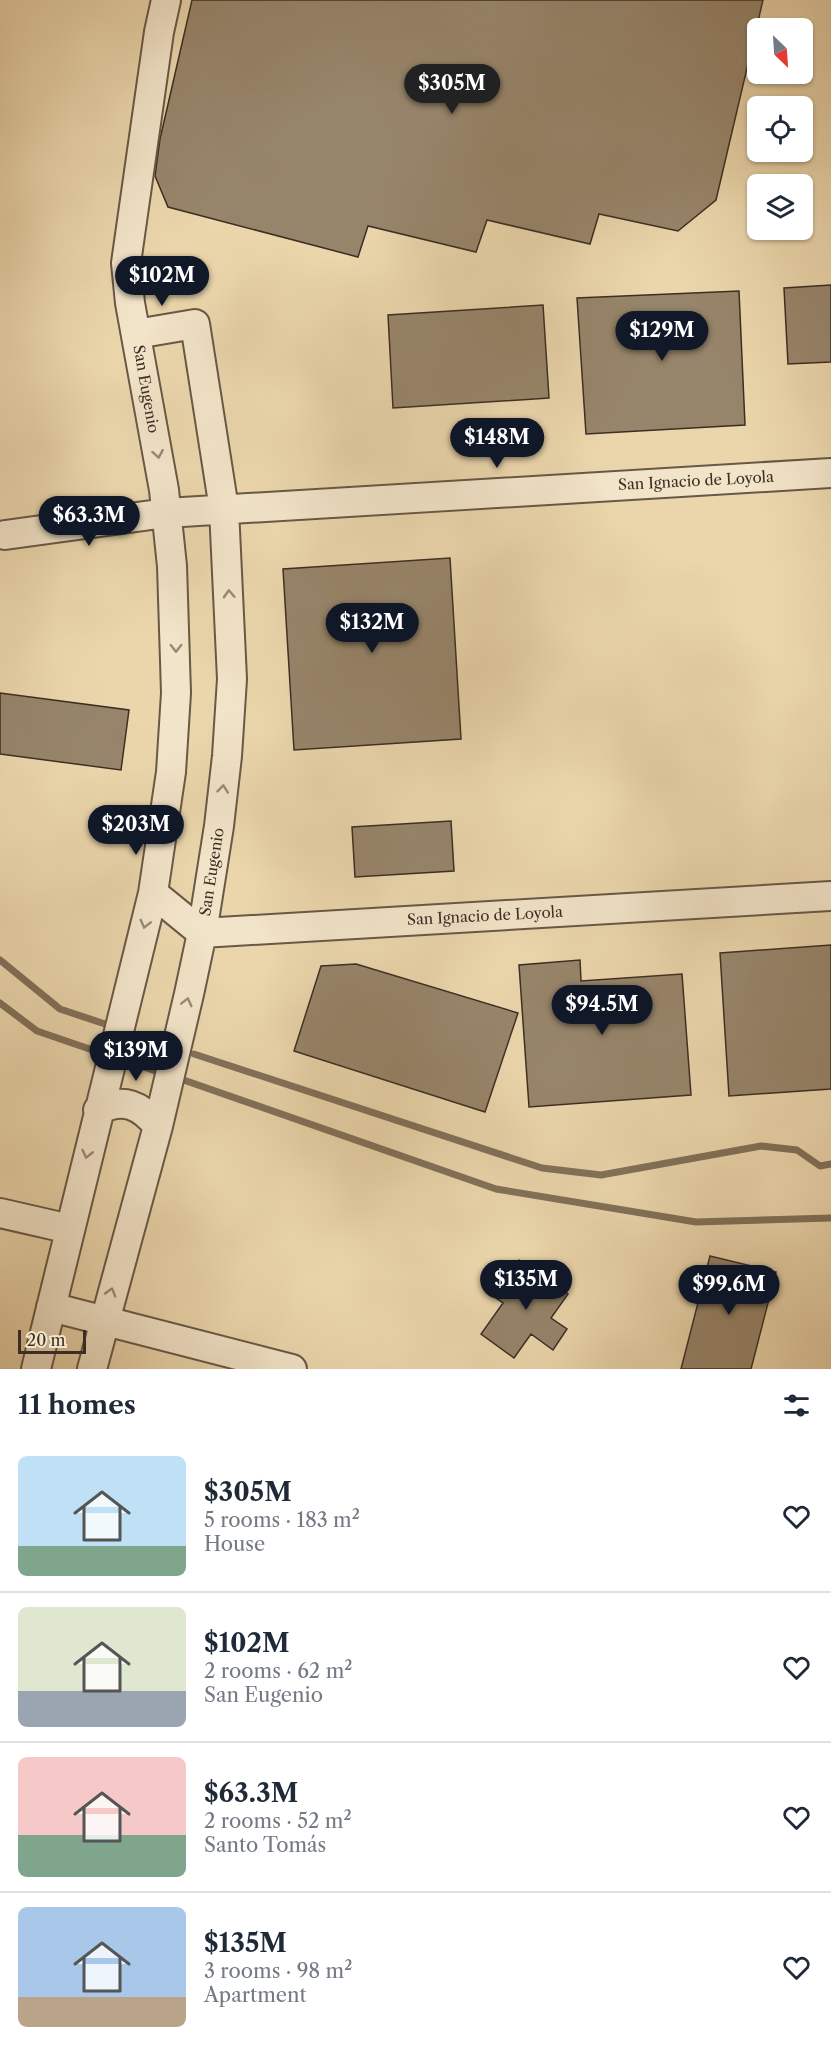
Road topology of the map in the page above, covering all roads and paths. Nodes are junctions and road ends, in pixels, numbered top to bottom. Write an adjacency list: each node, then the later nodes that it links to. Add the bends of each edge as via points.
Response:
1 (166, 0): 2 (street, via 126,262)
2 (136, 334): 4 (street, San Eugenio, via 195,324); 5 (street, San Eugenio, one-way to 5)
3 (831, 473): 4 (street, San Ignacio de Loyola)
4 (224, 509): 5 (street, San Ignacio de Loyola); 9 (street, San Eugenio, one-way to 4, via 219,826 232,679)
5 (166, 513): 6 (street, San Ignacio de Loyola); 7 (street, San Eugenio, one-way to 7, via 175,603 176,693 171,772)
6 (2, 532)
7 (153, 893): 9 (street); 10 (street, San Eugenio, one-way to 10)
8 (831, 896): 9 (street, San Ignacio de Loyola)
9 (202, 933): 11 (street, San Eugenio, one-way to 9)
10 (98, 1110): 11 (street, via 112,1103 132,1105); 13 (street, San Eugenio, one-way to 13)
11 (158, 1126): 15 (street, San Eugenio, one-way to 11)
12 (0, 1213): 13 (street)
13 (70, 1229): 14 (street, San Eugenio)
14 (51, 1307): 15 (street); 16 (street, San Eugenio)
15 (103, 1322): 17 (street, San Eugenio); 18 (street)
16 (36, 1369)
17 (92, 1369)
18 (292, 1369)

